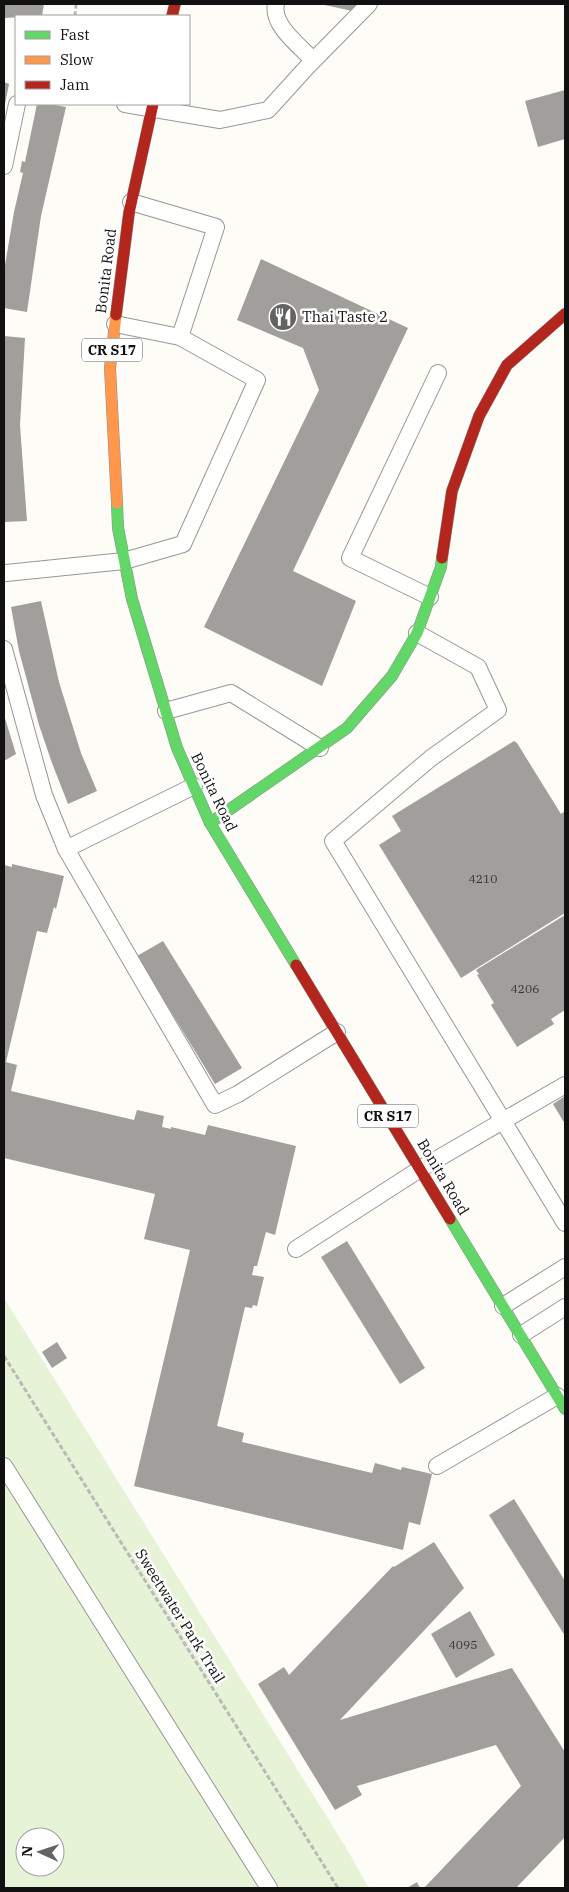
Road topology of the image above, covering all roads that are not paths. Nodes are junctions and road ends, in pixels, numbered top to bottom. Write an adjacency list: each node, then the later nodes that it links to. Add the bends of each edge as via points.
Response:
1 (276, 4): 3 (lane, via 280,24)
2 (368, 4): 3 (lane)
3 (313, 60): 6 (lane, via 268,110 220,120)
4 (17, 105): 7 (lane)
5 (138, 105): 6 (lane)
6 (152, 106): 8 (main road, Bonita Road / CR S17)
7 (4, 166)
8 (131, 202): 10 (main road, Bonita Road / CR S17); 11 (lane, via 216,227)
9 (565, 314): 15 (main road, via 507,365 479,416 452,491 441,567)
10 (115, 324): 11 (lane); 13 (main road, Bonita Road / CR S17, via 110,368 118,528)
11 (180, 337): 13 (lane, via 257,380 183,544)
12 (438, 373): 15 (lane, via 350,558)
13 (124, 561): 14 (lane); 18 (main road, Bonita Road / CR S17, via 132,599)
14 (4, 574)
15 (430, 597): 16 (main road)
16 (417, 633): 19 (main road, via 386,684 348,728); 25 (lane, via 478,667 498,710 430,758 333,841)
17 (4, 649): 22 (lane, via 44,795)
18 (166, 711): 19 (lane, via 231,693); 20 (main road, Bonita Road / CR S17, via 177,748)
19 (320, 748): 21 (main road)
20 (194, 786): 21 (main road, Bonita Road / CR S17); 22 (lane)
21 (210, 823): 23 (main road, Bonita Road / CR S17)
22 (66, 849): 23 (lane, via 215,1105)
23 (337, 1032): 26 (main road, Bonita Road / CR S17)
24 (565, 1085): 25 (lane)
25 (502, 1121): 26 (lane); 27 (lane)
26 (420, 1169): 28 (lane); 30 (main road, Bonita Road / CR S17)
27 (565, 1224)
28 (296, 1249)
29 (565, 1267): 30 (lane)
30 (503, 1306): 32 (main road, Bonita Road / CR S17)
31 (565, 1307): 32 (lane)
32 (520, 1335): 33 (main road, Bonita Road / CR S17)
33 (561, 1403): 35 (lane)
34 (4, 1466): 36 (lane)
35 (437, 1466)
36 (269, 1888)

